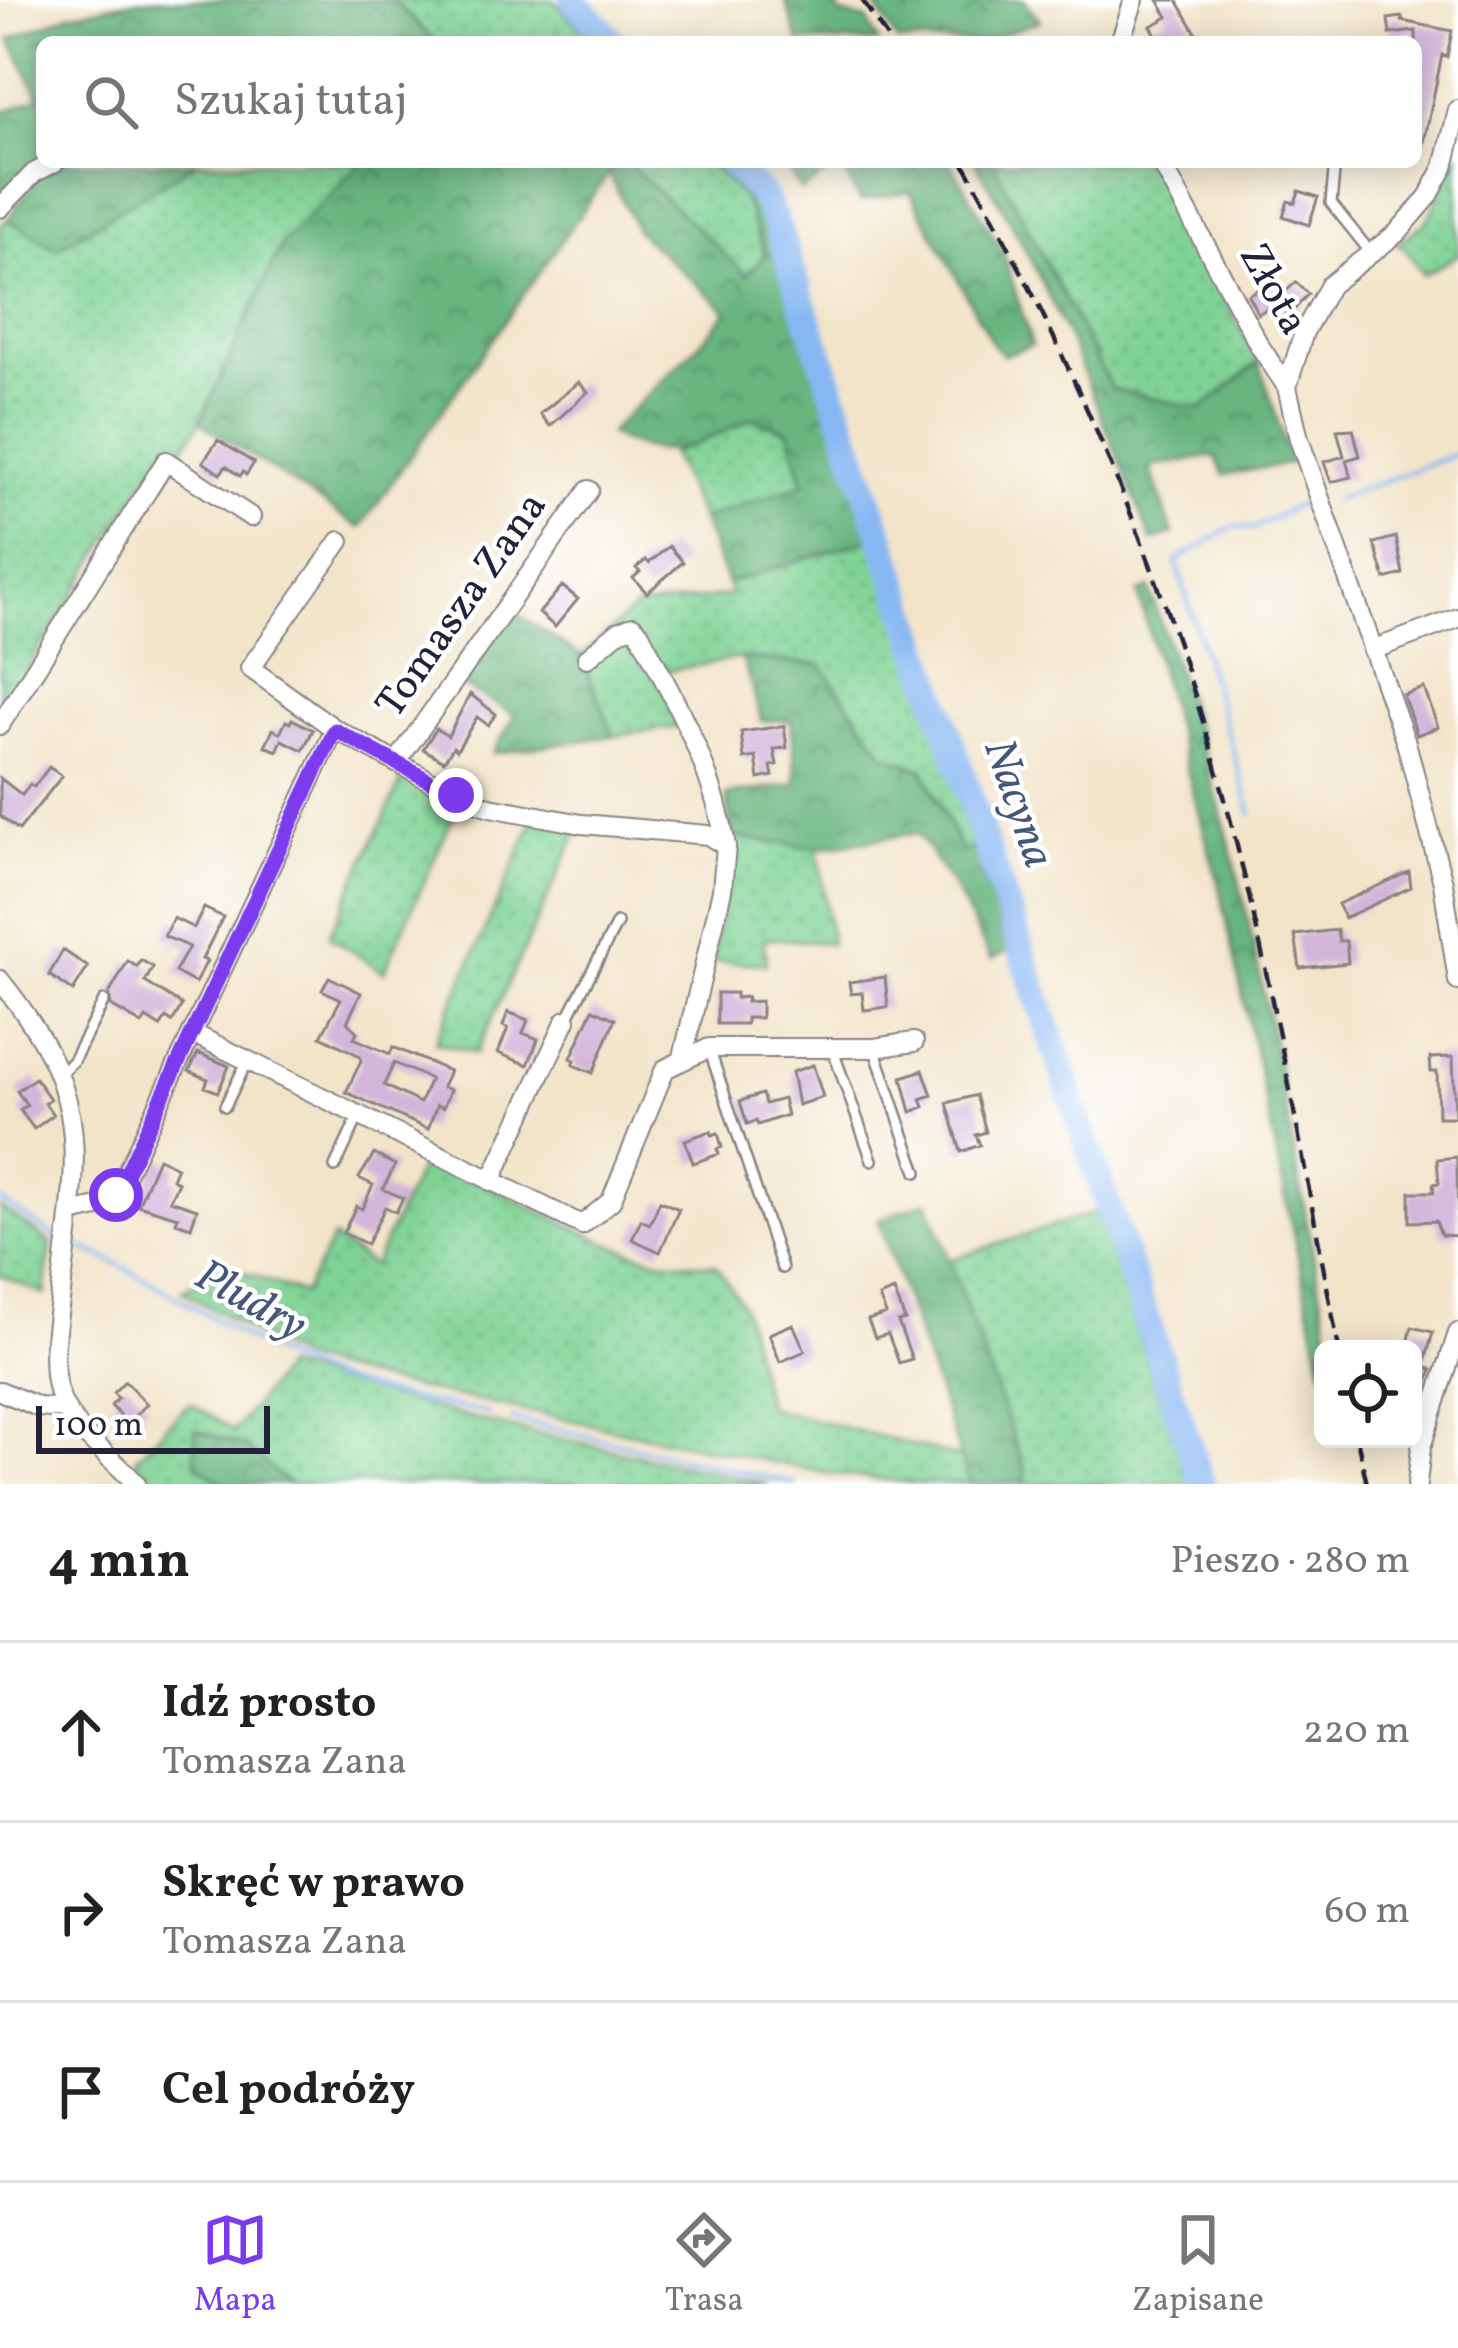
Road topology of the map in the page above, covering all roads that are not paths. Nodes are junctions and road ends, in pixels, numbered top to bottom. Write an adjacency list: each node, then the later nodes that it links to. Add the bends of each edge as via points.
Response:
1 (1134, 0): 2 (street)
2 (1122, 36)
3 (1458, 110): 8 (street, via 1428,197)
4 (44, 168): 7 (street)
5 (1164, 168): 9 (street, Złota)
6 (1334, 168): 8 (lane, via 1331,203)
7 (0, 208)
8 (1372, 253): 9 (street, via 1330,285)
9 (1287, 387): 14 (street)
10 (589, 490): 18 (street, Tomasza Zana)
11 (251, 517): 16 (street, via 166,461)
12 (340, 541): 17 (street, Tomasza Zana, via 250,668)
13 (1458, 618): 14 (street)
14 (1372, 650): 22 (street, via 1443,883)
15 (587, 658): 19 (street, via 619,631 639,632 700,751)
16 (0, 725)
17 (335, 730): 18 (street, Tomasza Zana); 25 (street, Tomasza Zana)
18 (396, 763): 19 (street, Tomasza Zana, via 490,807 708,836)
19 (726, 846): 31 (street)
20 (617, 923): 24 (lane)
21 (0, 980): 32 (street)
22 (1458, 981)
23 (104, 1001): 32 (lane)
24 (566, 1020): 38 (street)
25 (194, 1034): 30 (street); 39 (street, Tomasza Zana, via 116,1195)
26 (914, 1042): 29 (street)
27 (709, 1048): 28 (street); 31 (street); 40 (lane)
28 (832, 1048): 29 (street); 35 (lane)
29 (874, 1048): 37 (lane)
30 (248, 1060): 33 (lane); 34 (street)
31 (682, 1061): 38 (street, via 665,1069 611,1201 583,1226)
32 (60, 1073): 39 (street, via 75,1144)
33 (225, 1106)
34 (359, 1115): 36 (lane); 38 (street)
35 (872, 1160)
36 (335, 1167)
37 (917, 1172)
38 (491, 1180)
39 (70, 1220): 43 (street, via 55,1372)
40 (782, 1268)
41 (1458, 1333): 45 (street)
42 (0, 1391): 43 (street)
43 (66, 1409): 44 (street)
44 (136, 1484)
45 (1417, 1484)

